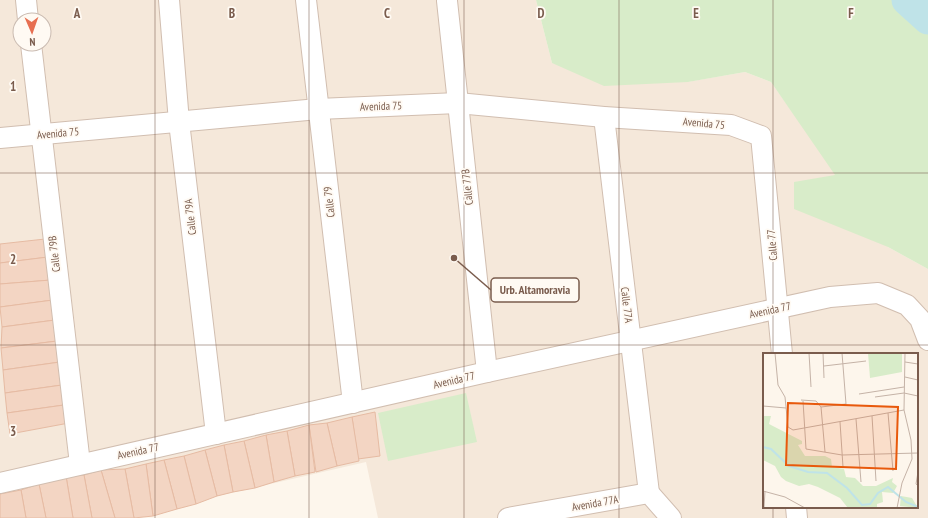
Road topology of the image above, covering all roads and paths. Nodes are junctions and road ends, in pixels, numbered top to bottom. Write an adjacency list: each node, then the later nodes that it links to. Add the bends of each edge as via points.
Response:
1 (26, 0): 5 (street)
2 (169, 0): 10 (street, Calle 79A)
3 (306, 0): 8 (street, Calle 79)
4 (447, 1): 7 (street, Calle 77B)
5 (27, 12)
6 (31, 52): 11 (street, Calle 79B)
7 (458, 103): 8 (street, Avenida 75); 9 (street, Avenida 75); 18 (street, Calle 77B)
8 (318, 109): 10 (street, Avenida 75); 19 (street, Calle 79)
9 (604, 117): 12 (street, Avenida 75, via 731,125); 16 (street, Calle 77A)
10 (179, 122): 11 (street, Avenida 75); 20 (street, Calle 79A)
11 (40, 134): 13 (street, Avenida 75); 21 (street, Calle 79B)
12 (761, 136): 14 (street, Calle 77)
13 (0, 138)
14 (777, 308): 15 (street, Avenida 77, via 830,297 878,293 907,305 920,319); 16 (street, Avenida 77); 17 (street, Calle 77)
15 (928, 340)
16 (632, 341): 18 (street, Avenida 77); 23 (street, Calle 77A)
17 (782, 353)
18 (487, 372): 19 (street, Avenida 77)
19 (354, 403): 20 (street, Avenida 77)
20 (216, 434): 21 (street, Avenida 77)
21 (80, 464): 22 (street, Avenida 77)
22 (0, 483)
23 (649, 493): 25 (street, Avenida 77A); 26 (street)
24 (796, 508): 27 (street)
25 (508, 518)
26 (671, 518)
27 (797, 518)

